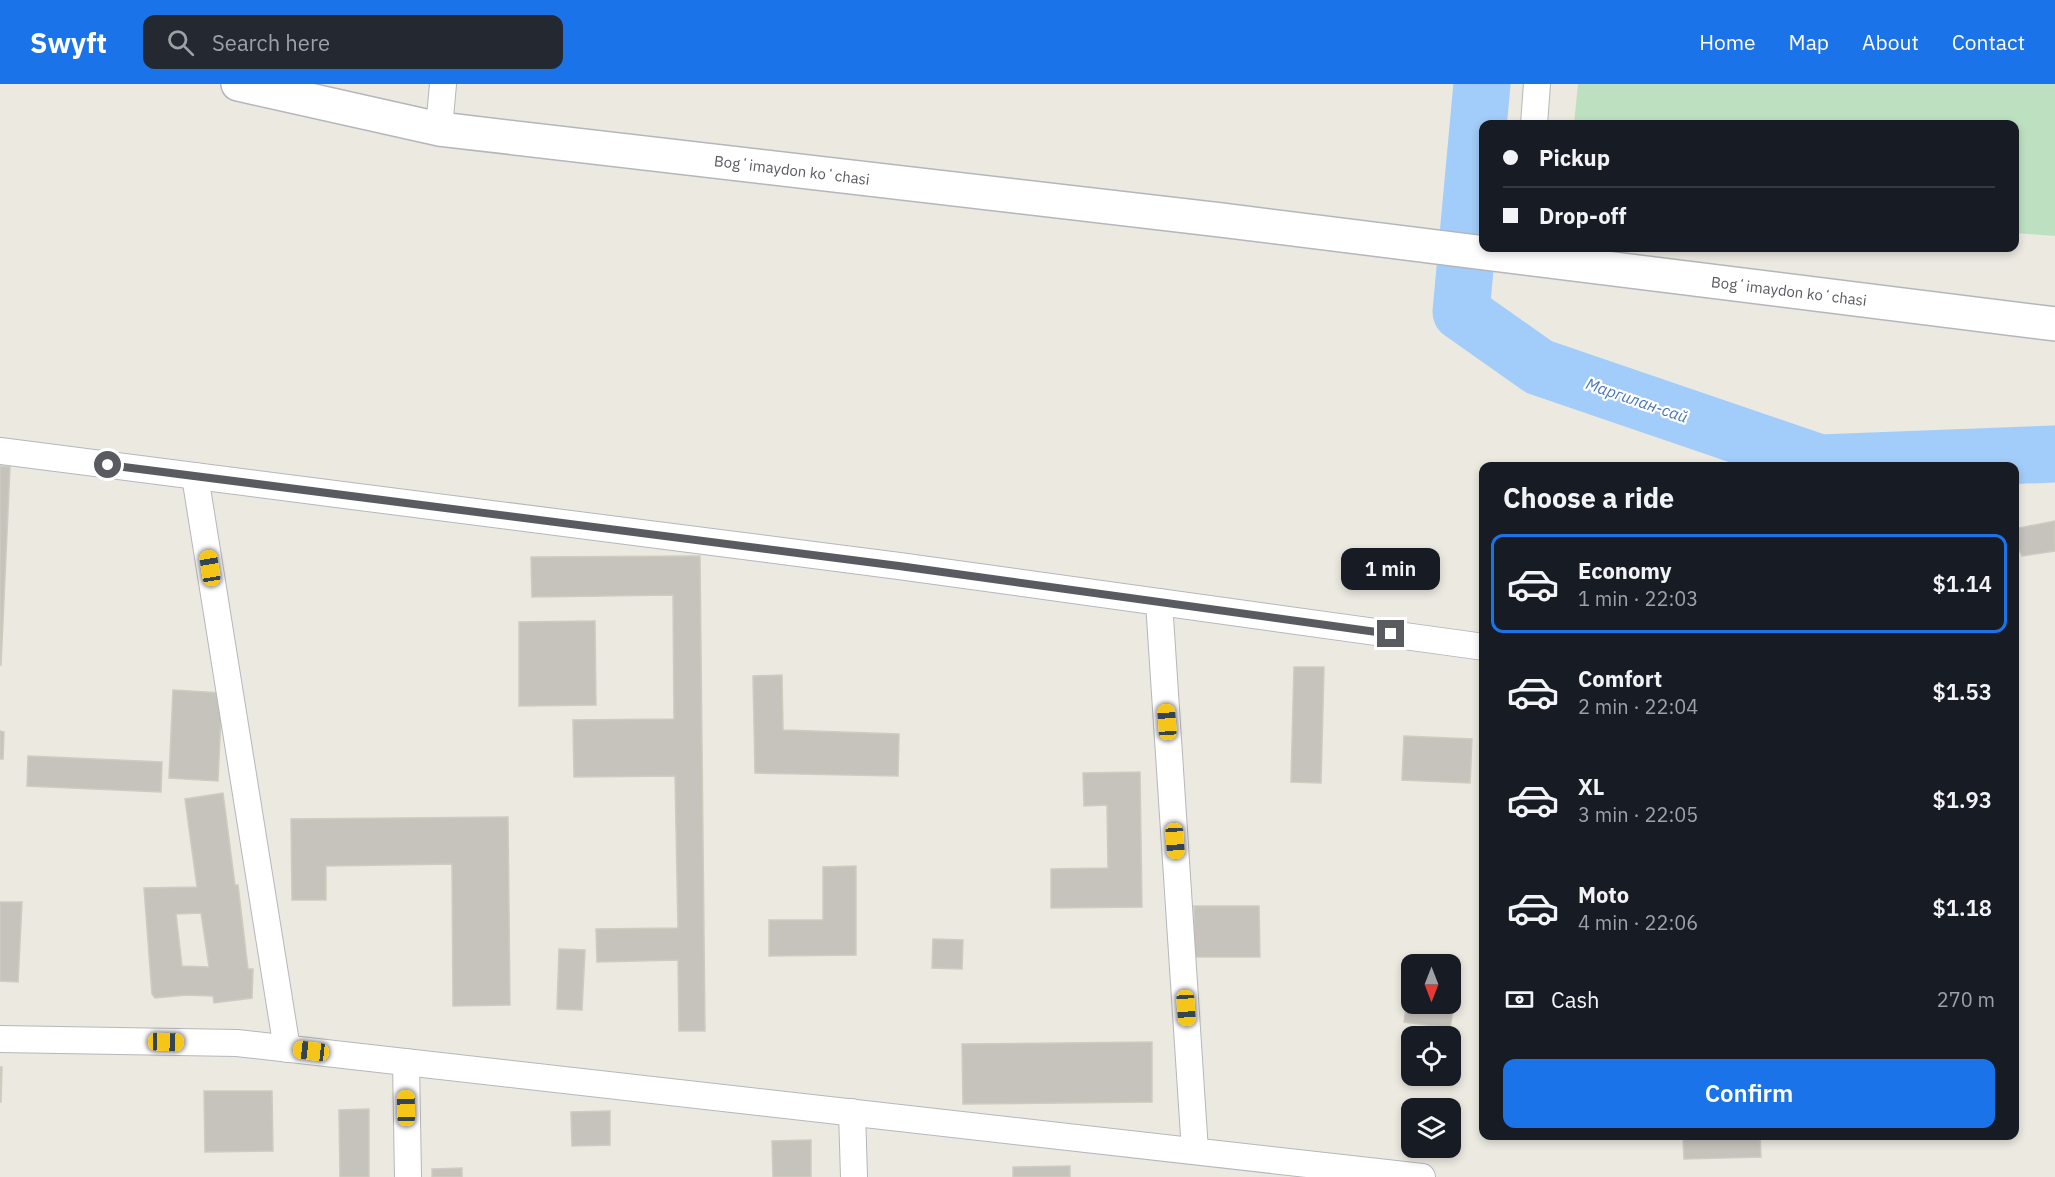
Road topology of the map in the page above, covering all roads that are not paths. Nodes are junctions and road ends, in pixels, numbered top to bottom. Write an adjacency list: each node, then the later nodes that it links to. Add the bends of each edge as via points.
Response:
1 (238, 84): 5 (main road, Bogʻimaydon koʻchasi)
2 (443, 84): 5 (street)
3 (1537, 84): 4 (street)
4 (1534, 120)
5 (439, 129): 6 (main road, Bogʻimaydon koʻchasi)
6 (1479, 249)
7 (1506, 252): 8 (main road, Bogʻimaydon koʻchasi)
8 (1526, 254): 9 (main road, Bogʻimaydon koʻchasi)
9 (2055, 324)
10 (0, 451): 11 (street)
11 (195, 476): 12 (street); 15 (street)
12 (1159, 602): 13 (street); 18 (street)
13 (1479, 646)
14 (0, 1040): 15 (street, via 237,1043)
15 (287, 1048): 16 (street)
16 (406, 1062): 17 (street); 20 (street)
17 (852, 1112): 18 (street); 21 (street)
18 (1195, 1151): 19 (street)
19 (1306, 1170): 22 (street)
20 (408, 1177)
21 (854, 1177)
22 (1422, 1177)

